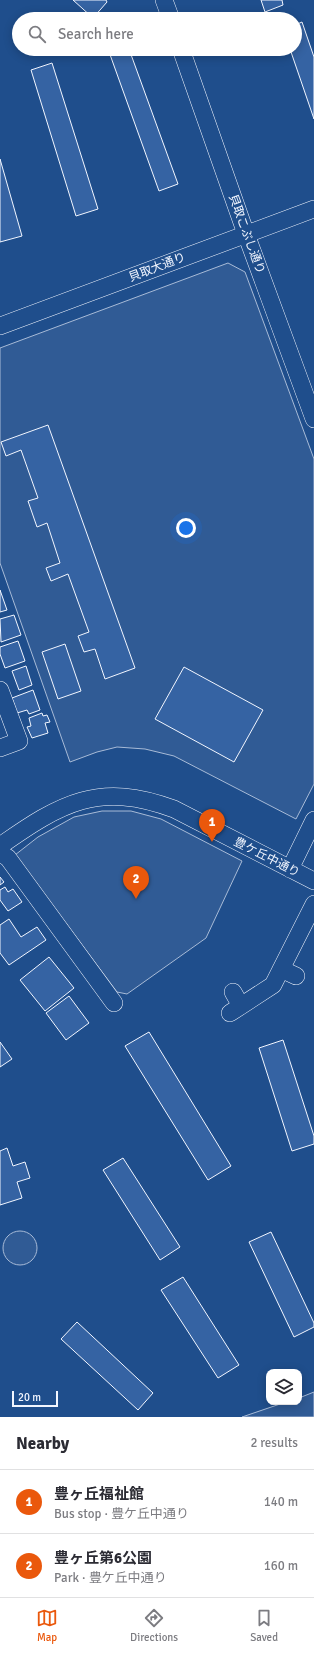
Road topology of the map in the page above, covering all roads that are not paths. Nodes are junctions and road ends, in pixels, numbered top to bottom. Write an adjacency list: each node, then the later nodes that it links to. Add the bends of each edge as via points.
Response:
1 (164, 0): 2 (street)
2 (168, 12)
3 (184, 56): 5 (street, 貝取こぶし通り)
4 (314, 209): 5 (street, 貝取大通り)
5 (246, 234): 6 (street, 貝取大通り); 7 (street, 貝取こぶし通り)
6 (0, 326)
7 (314, 419)
8 (0, 690): 9 (street, via 19,741)
9 (0, 748)
10 (314, 820): 13 (street)
11 (0, 846): 13 (street, 豊ケ丘中通り, via 34,822 74,802 100,797 136,798 174,809)
12 (0, 853): 16 (street, via 8,858)
13 (290, 869): 14 (street, 豊ケ丘中通り)
14 (314, 881)
15 (314, 904): 17 (street, via 288,973 273,985)
16 (114, 1002)
17 (235, 1004)

